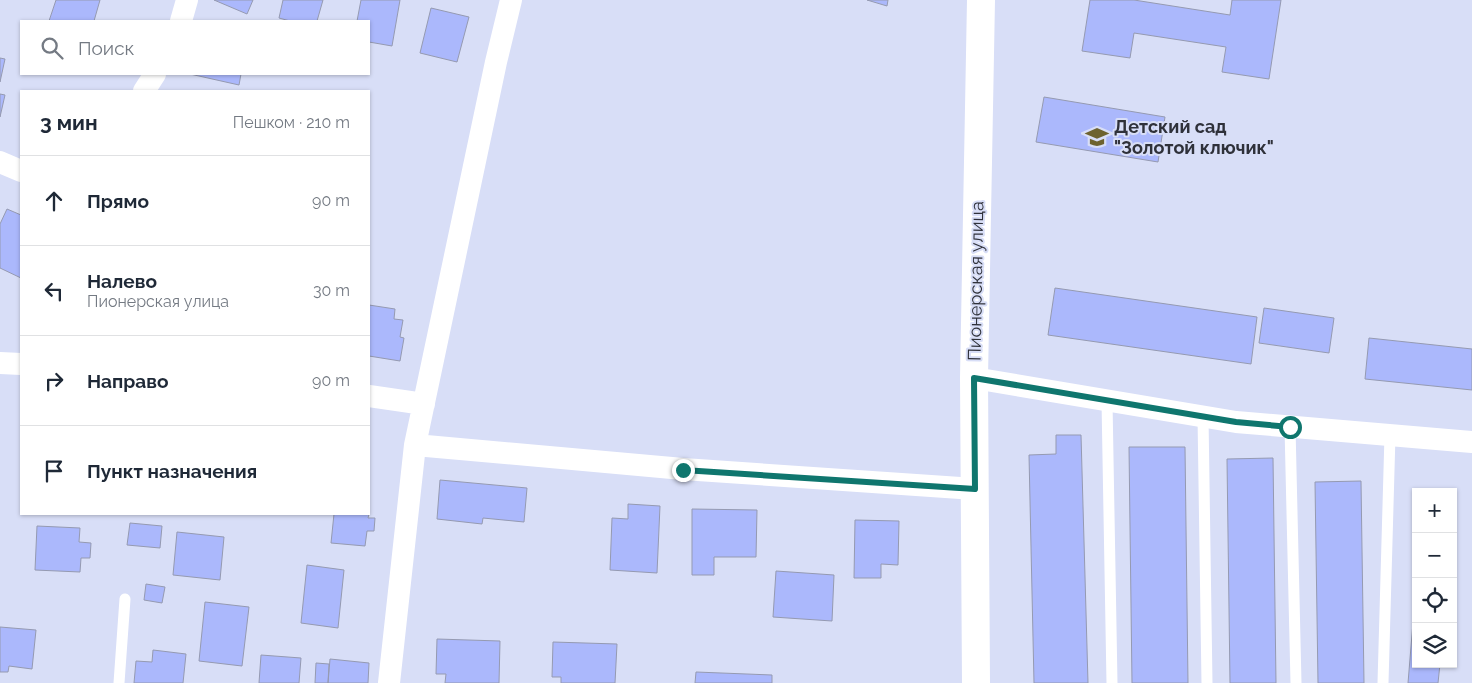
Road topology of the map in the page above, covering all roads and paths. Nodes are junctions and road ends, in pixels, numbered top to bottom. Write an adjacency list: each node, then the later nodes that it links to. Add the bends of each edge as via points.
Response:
1 (187, 0): 4 (street)
2 (511, 0): 14 (street)
3 (981, 0): 11 (street, Пионерская улица)
4 (181, 20)
5 (154, 75): 6 (street)
6 (145, 90)
7 (0, 162): 8 (street)
8 (20, 171)
9 (0, 363): 10 (street)
10 (20, 364)
11 (974, 378): 13 (street); 20 (street, Пионерская улица)
12 (370, 396): 14 (street)
13 (1107, 400): 15 (street); 25 (lane)
14 (424, 404): 19 (street)
15 (1203, 416): 16 (street); 26 (lane)
16 (1290, 427): 17 (street); 27 (lane)
17 (1390, 435): 18 (street); 28 (lane)
18 (1472, 442)
19 (415, 445): 20 (street, via 683,470); 23 (street)
20 (975, 489): 24 (street, Пионерская улица)
21 (125, 599): 22 (lane)
22 (119, 683)
23 (389, 683)
24 (976, 683)
25 (1112, 683)
26 (1207, 683)
27 (1296, 683)
28 (1383, 683)

